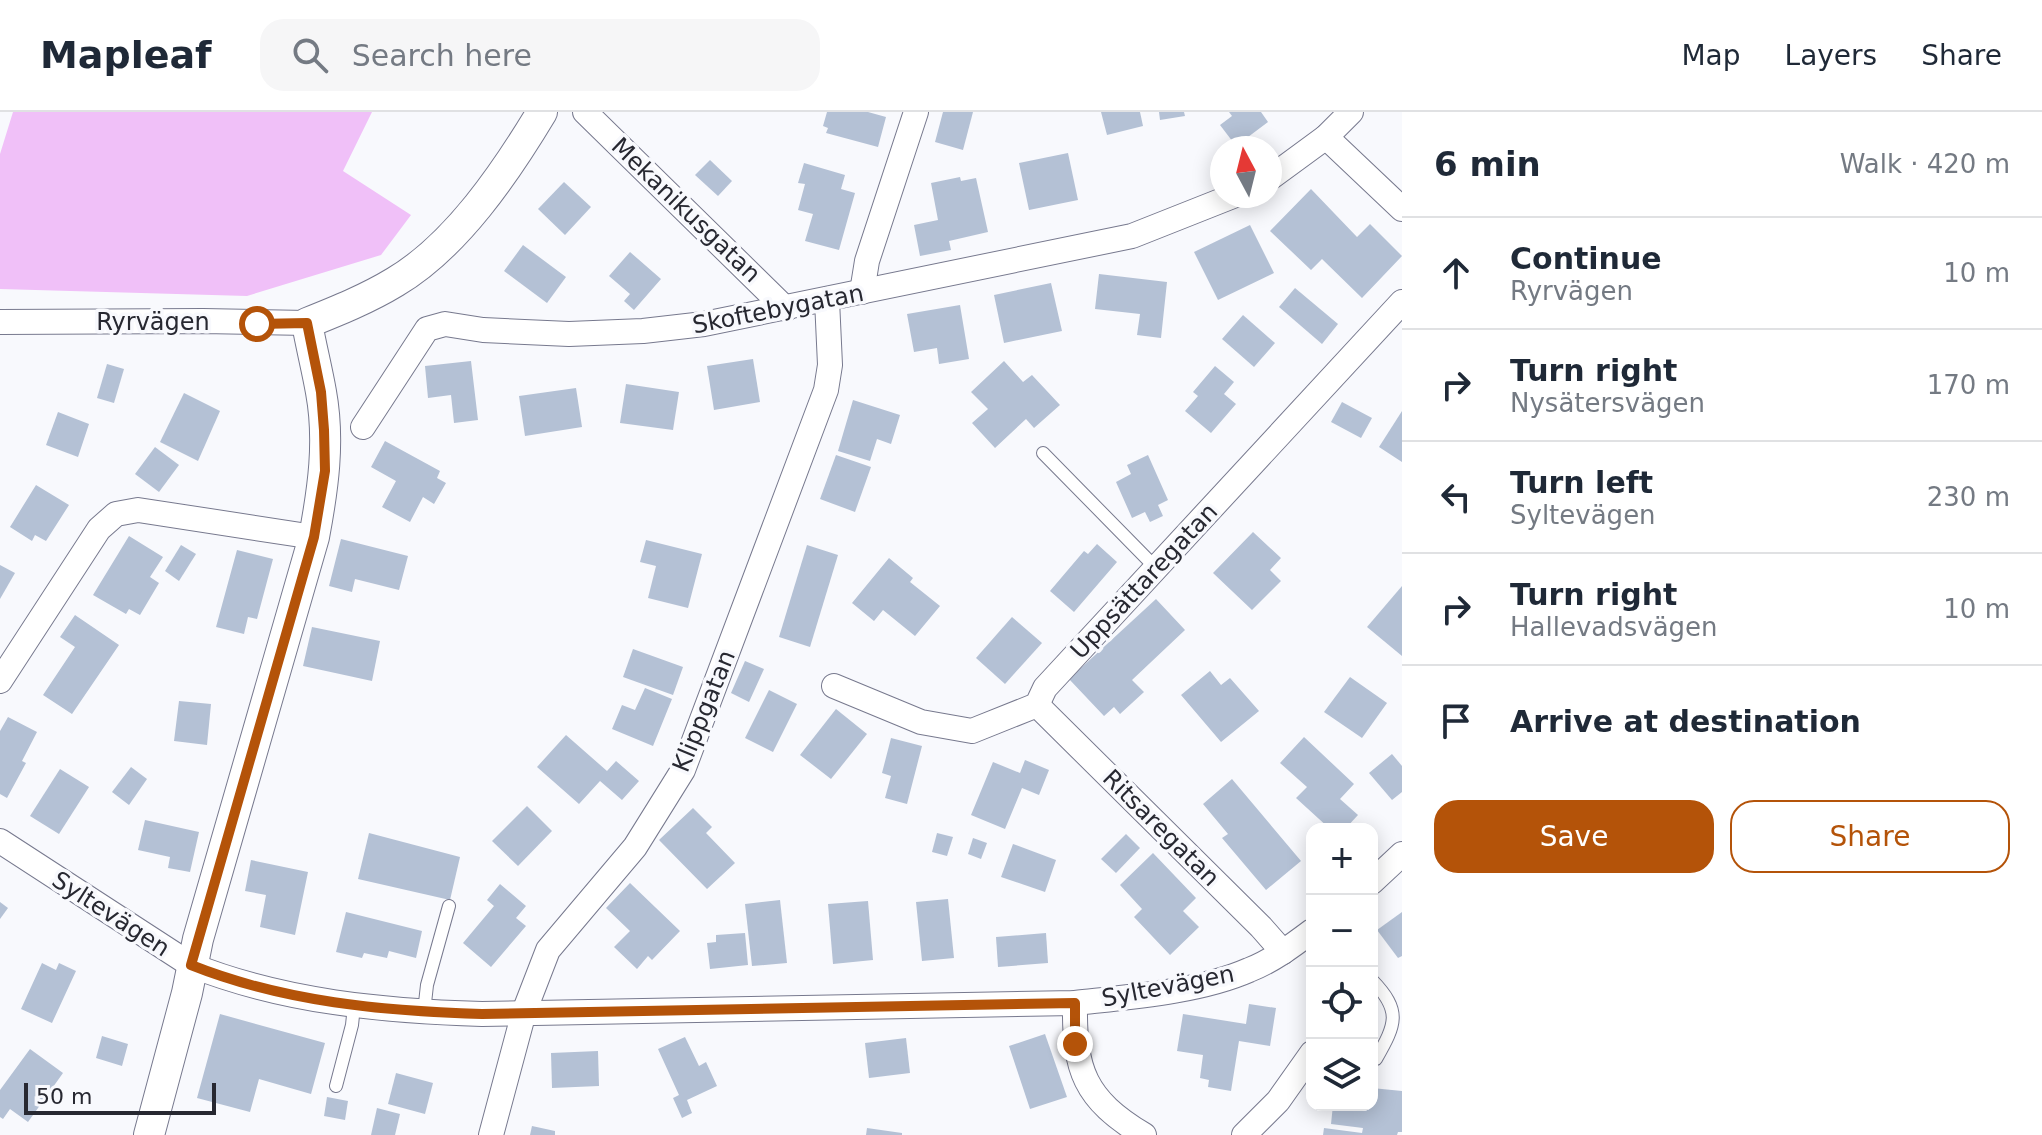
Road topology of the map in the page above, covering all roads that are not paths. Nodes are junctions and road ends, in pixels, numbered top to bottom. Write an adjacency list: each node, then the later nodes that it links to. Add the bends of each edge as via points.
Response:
1 (542, 112): 14 (street, via 515,156 431,256 396,281)
2 (585, 112): 12 (street, Mekanikusgatan)
3 (916, 112): 9 (street, via 867,261)
4 (1351, 112): 5 (street)
5 (1326, 137): 6 (street); 8 (street)
6 (1282, 169)
7 (1210, 205): 9 (street, Skoftebygatan, via 1132,236)
8 (1402, 209)
9 (862, 292): 10 (street, Skoftebygatan)
10 (827, 300): 12 (street, Skoftebygatan); 33 (street, Klippgatan, via 826,390 683,770 635,847 548,950)
11 (1402, 302): 18 (street, Uppsättaregatan)
12 (786, 309): 15 (street, Skoftebygatan, via 643,331 569,334 445,324 427,329)
13 (0, 322): 14 (street, Ryrvägen)
14 (307, 323): 17 (street, via 324,430 325,471)
15 (363, 427)
16 (1043, 453): 18 (lane)
17 (314, 537): 19 (street, via 138,510 116,514 99,529); 28 (street)
18 (1156, 568): 21 (street, Uppsättaregatan, via 1045,688)
19 (0, 681)
20 (834, 686): 21 (street, via 921,722 972,731)
21 (1037, 705): 27 (street, Ritsaregatan)
22 (0, 841): 28 (street, Syltevägen)
23 (1402, 854): 24 (street)
24 (1378, 876)
25 (449, 906): 32 (lane)
26 (1306, 935): 27 (street, Syltevägen)
27 (1283, 952): 30 (street, Syltevägen, via 1223,979 1146,996)
28 (191, 965): 31 (street, Syltevägen, via 290,995); 37 (street)
29 (1378, 987): 34 (lane, via 1396,1015)
30 (1075, 1003): 33 (street, Syltevägen); 39 (street, via 1081,1073 1101,1101)
31 (354, 1006): 32 (street, Syltevägen); 36 (lane)
32 (424, 1012): 33 (street, Syltevägen)
33 (524, 1012): 38 (street, Klippgatan)
34 (1378, 1056)
35 (1306, 1061): 40 (street, via 1278,1101)
36 (336, 1086)
37 (149, 1135)
38 (491, 1135)
39 (1144, 1135)
40 (1244, 1135)

